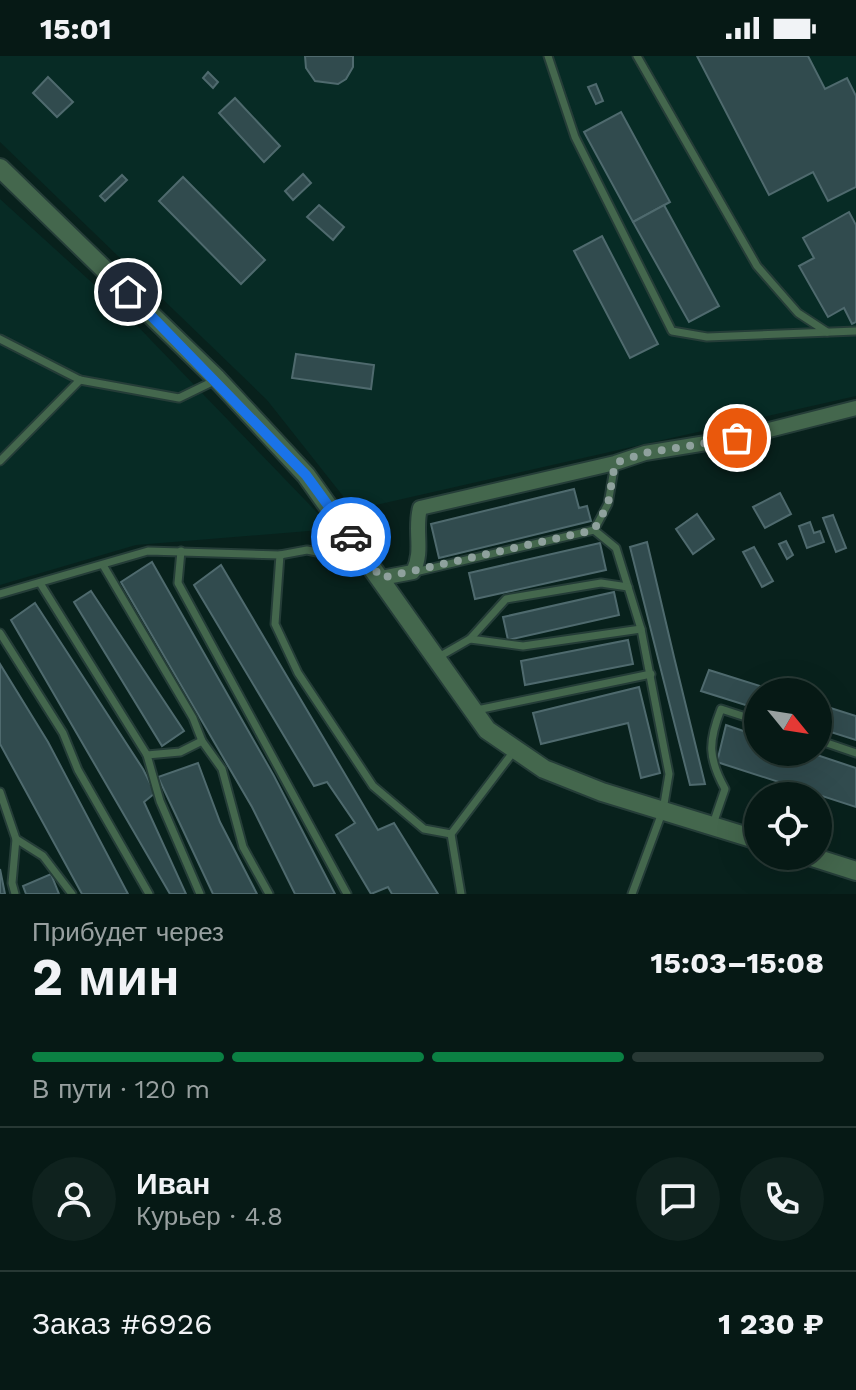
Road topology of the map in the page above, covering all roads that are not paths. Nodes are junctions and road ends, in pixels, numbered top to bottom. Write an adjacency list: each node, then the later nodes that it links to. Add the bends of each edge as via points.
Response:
1 (548, 56): 5 (lane, via 575,137 672,331 707,337)
2 (637, 56): 5 (lane, via 757,266 798,313)
3 (0, 168): 7 (street)
4 (856, 331): 5 (lane)
5 (829, 333)
6 (0, 339): 8 (lane)
7 (217, 379): 8 (lane, via 179,398); 13 (street, via 313,483)
8 (80, 380): 10 (lane)
9 (856, 408): 11 (street)
10 (0, 461)
11 (615, 463): 12 (lane, via 608,504); 17 (street, via 420,508 420,559)
12 (594, 530): 17 (lane); 20 (lane, via 616,548)
13 (356, 545): 15 (lane, via 337,556 307,550); 18 (street)
14 (181, 551): 15 (lane); 16 (lane, via 148,551); 47 (lane, via 178,583)
15 (280, 555): 37 (lane, via 275,624 298,673 373,786 424,829)
16 (103, 565): 19 (lane); 29 (lane)
17 (413, 572): 18 (street)
18 (381, 578): 25 (street)
19 (40, 583): 21 (lane); 33 (lane)
20 (628, 587): 22 (lane); 24 (lane, via 601,583 506,599)
21 (0, 594)
22 (641, 629): 24 (lane, via 523,646); 26 (lane)
23 (0, 633): 44 (lane, via 63,733 78,770)
24 (470, 639): 25 (lane)
25 (435, 659): 27 (street)
26 (651, 674): 27 (lane); 35 (lane, via 669,774)
27 (473, 710): 31 (street, via 487,730)
28 (744, 716): 36 (lane, via 721,709 713,730 711,763 725,789)
29 (202, 741): 33 (lane, via 180,752); 46 (lane, via 222,769 243,847)
30 (832, 745): 32 (lane)
31 (514, 751): 35 (street, via 544,769); 37 (lane)
32 (856, 753)
33 (147, 755): 45 (lane, via 160,801)
34 (0, 792): 39 (lane)
35 (663, 810): 36 (street); 49 (lane)
36 (713, 826): 38 (street)
37 (451, 834): 48 (lane)
38 (744, 836)
39 (16, 839): 42 (lane); 43 (lane, via 43,856)
40 (832, 863): 41 (street)
41 (856, 871)
42 (15, 894)
43 (72, 894)
44 (149, 894)
45 (200, 894)
46 (269, 894)
47 (347, 894)
48 (461, 894)
49 (632, 894)

